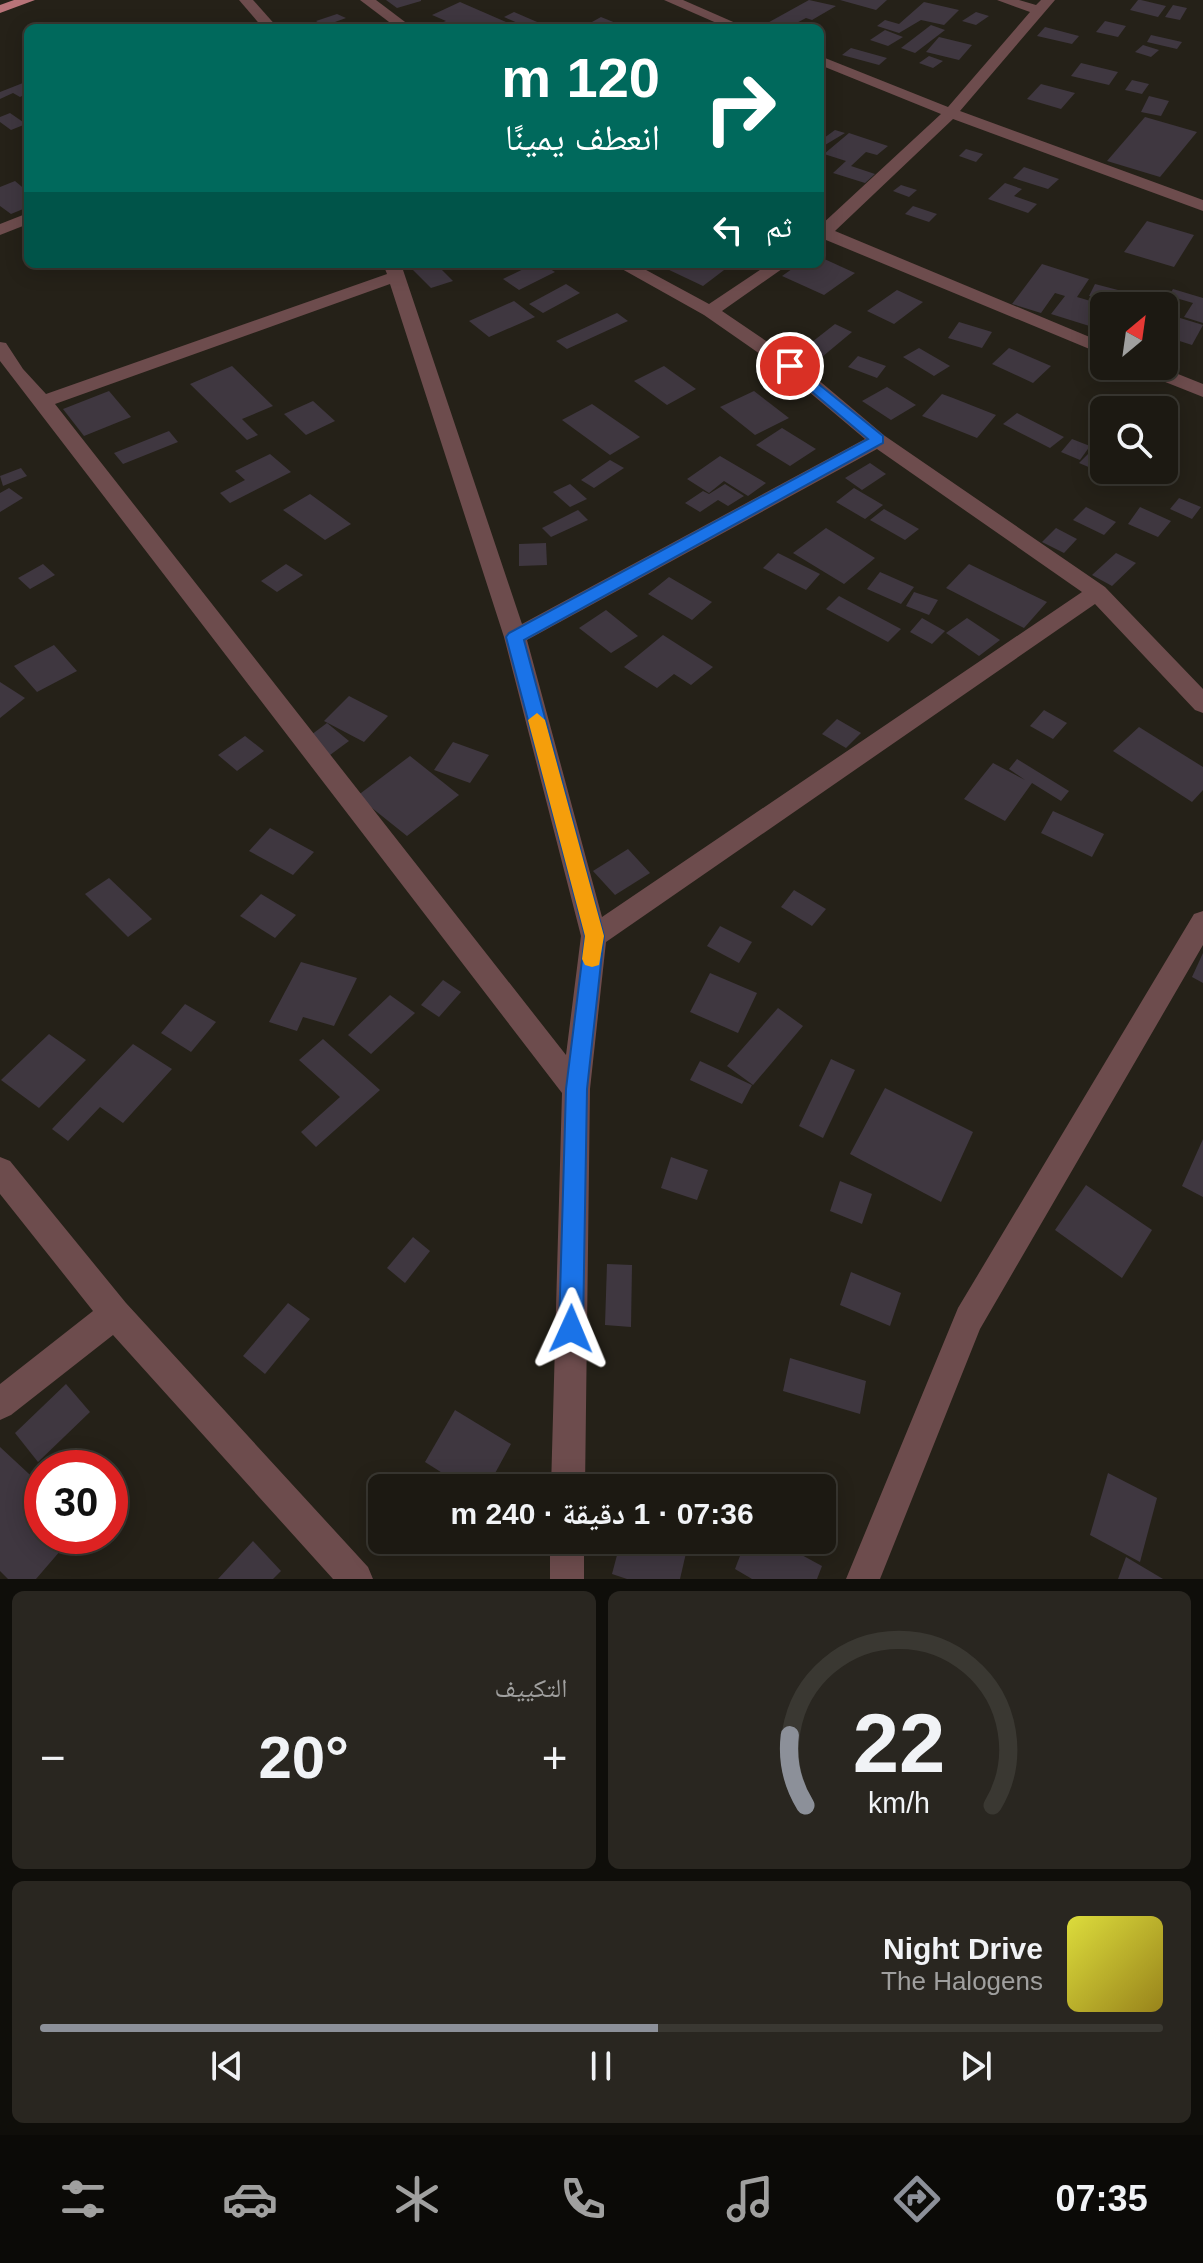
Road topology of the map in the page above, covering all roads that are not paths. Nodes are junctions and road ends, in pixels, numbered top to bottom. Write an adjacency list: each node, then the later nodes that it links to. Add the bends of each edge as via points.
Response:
1 (28, 0): 7 (main road)
2 (246, 0): 8 (street)
3 (367, 0): 9 (street)
4 (671, 0): 10 (street)
5 (1004, 0): 6 (street)
6 (1043, 5): 12 (street)
7 (0, 9)
8 (267, 24)
9 (400, 24)
10 (730, 24)
11 (824, 62): 12 (street)
12 (951, 113): 13 (street); 16 (street)
13 (1203, 206)
14 (24, 220): 15 (street)
15 (0, 230)
16 (824, 232)
17 (824, 235): 22 (street)
18 (629, 268): 21 (street)
19 (774, 268): 21 (street)
20 (393, 270): 27 (street); 30 (street)
21 (710, 311): 28 (street, via 790,366)
22 (1090, 344)
23 (0, 347): 24 (street)
24 (8, 375): 27 (street)
25 (1176, 380): 26 (street)
26 (1203, 391)
27 (43, 402): 34 (street)
28 (878, 440): 29 (street); 30 (street)
29 (1097, 592): 31 (street); 33 (street)
30 (515, 637): 33 (street)
31 (1203, 704)
32 (1203, 922): 42 (street, via 969,1319)
33 (594, 936): 34 (street)
34 (576, 1089): 38 (street)
35 (0, 1171): 36 (street)
36 (115, 1314): 37 (street); 40 (street)
37 (0, 1404)
38 (568, 1474)
39 (567, 1554): 41 (street)
40 (356, 1579)
41 (567, 1579)
42 (863, 1579)

